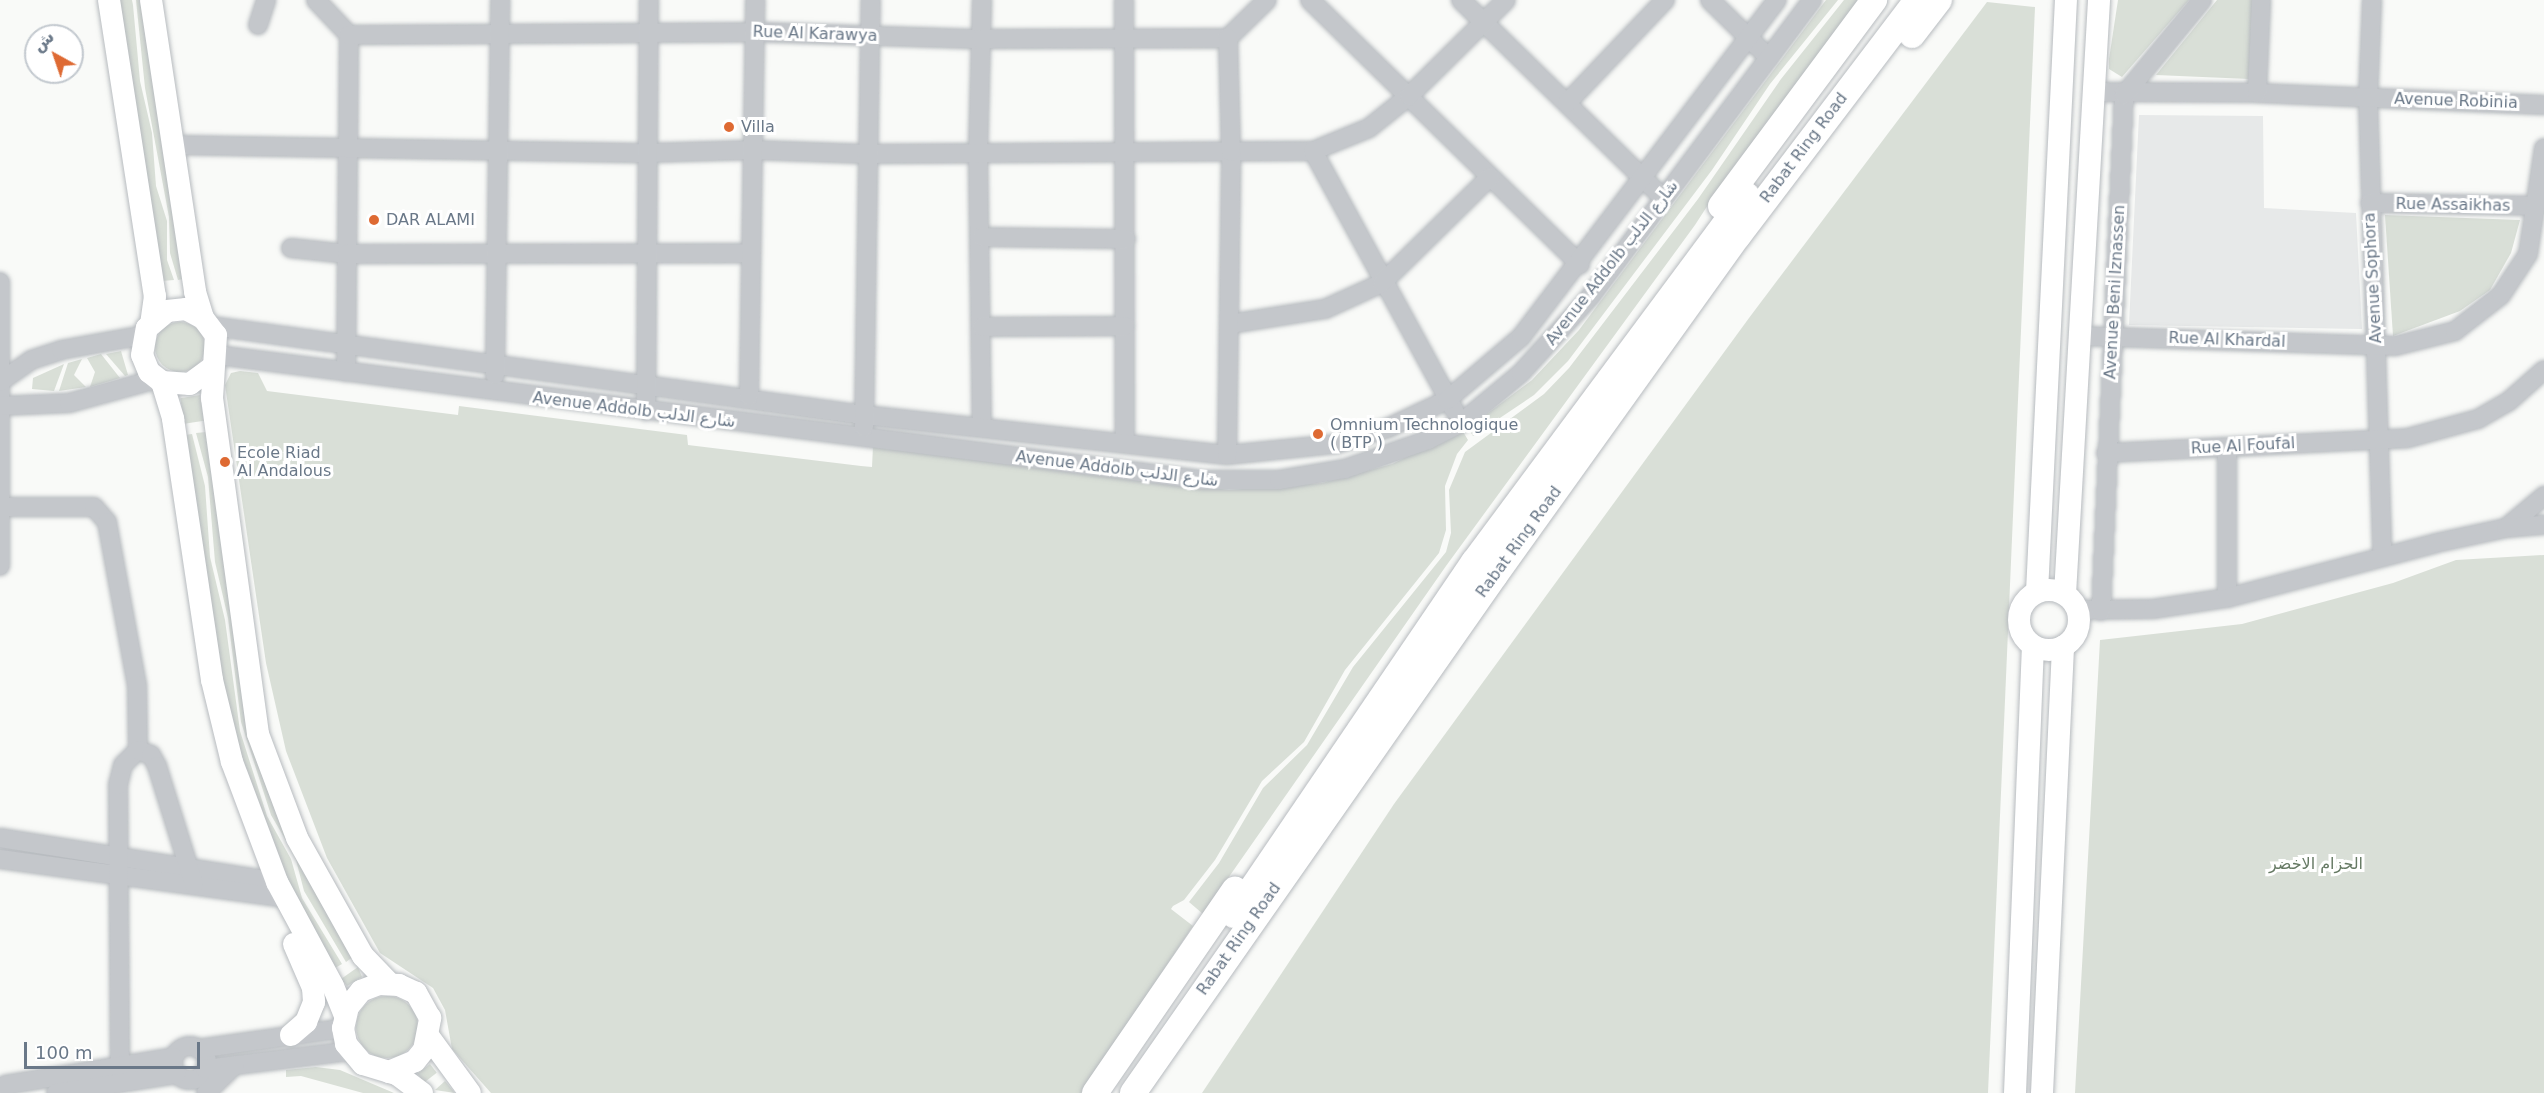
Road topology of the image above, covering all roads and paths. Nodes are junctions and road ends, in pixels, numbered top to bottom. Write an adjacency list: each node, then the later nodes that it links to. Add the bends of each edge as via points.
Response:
1 (109, 0): 78 (main road, via 155,296)
2 (151, 0): 47 (main road)
3 (267, 0): 29 (street)
4 (316, 0): 33 (street)
5 (500, 0): 30 (street)
6 (649, 0): 32 (street)
7 (755, 0): 31 (street)
8 (871, 0): 34 (street)
9 (982, 0): 37 (street)
10 (1124, 0): 35 (street)
11 (1267, 0): 36 (street)
12 (1310, 0): 43 (street)
13 (1461, 0): 28 (street)
14 (1506, 0): 28 (street)
15 (1665, 0): 45 (street)
16 (1710, 0): 38 (street)
17 (1777, 0): 38 (street, Avenue Addolb شارع الدلب)
18 (1812, 0): 39 (street, Avenue Addolb شارع الدلب)
19 (1874, 0): 83 (highway, via 1668,280)
20 (1897, 0): 83 (highway, Rabat Ring Road)
21 (1917, 0): 83 (highway, Rabat Ring Road, via 1745,227)
22 (1939, 0): 83 (highway, via 1695,315)
23 (2066, 0): 112 (main road)
24 (2099, 0): 40 (main road)
25 (2202, 0): 42 (street)
26 (2261, 0): 41 (street)
27 (2372, 0): 44 (street, Avenue Sophora)
28 (1483, 22): 43 (street); 45 (street)
29 (258, 25)
30 (500, 32): 32 (street, Rue Al Karawya); 33 (street, Rue Al Karawya); 49 (street)
31 (754, 32): 32 (street, Rue Al Karawya); 34 (street, Rue Al Karawya); 51 (street)
32 (649, 33): 55 (street)
33 (349, 35): 48 (street)
34 (870, 36): 37 (street, Rue Al Karawya); 57 (street)
35 (1124, 36): 36 (street, Rue Al Karawya); 37 (street, Rue Al Karawya); 52 (street)
36 (1228, 38): 54 (street)
37 (981, 39): 56 (street)
38 (1749, 40): 39 (street); 59 (street, Avenue Addolb شارع الدلب)
39 (1769, 58): 60 (street, Avenue Addolb شارع الدلب)
40 (2092, 92): 42 (street, Avenue Robinia); 79 (main road)
41 (2257, 93): 42 (street, Avenue Robinia); 44 (street, Avenue Robinia)
42 (2124, 95): 80 (street, Avenue Beni Iznassen)
43 (1409, 96): 53 (street, via 1359,134); 58 (street)
44 (2368, 98): 46 (street, Avenue Robinia); 61 (street, Avenue Sophora)
45 (1567, 103): 59 (street)
46 (2544, 105)
47 (173, 145): 48 (street); 73 (main road, via 195,292)
48 (347, 148): 49 (street); 68 (street)
49 (498, 148): 55 (street); 69 (street)
50 (2544, 148): 62 (street, Rue Al Khardal)
51 (753, 150): 55 (street); 57 (street); 67 (street)
52 (1122, 150): 54 (street); 56 (street); 64 (street)
53 (1313, 151): 54 (street); 72 (street)
54 (1231, 152): 74 (street)
55 (648, 153): 66 (street)
56 (978, 153): 57 (street); 63 (street)
57 (866, 154): 96 (street)
58 (1490, 177): 70 (street); 72 (street)
59 (1643, 179): 60 (street); 70 (street, Avenue Addolb شارع الدلب)
60 (1663, 198): 97 (street, Avenue Addolb شارع الدلب, via 1548,345 1508,386)
61 (2370, 203): 62 (street, Rue Assaikhas); 82 (street, Avenue Sophora)
62 (2537, 206): 82 (street, Rue Al Khardal, via 2528,254 2512,282 2485,310 2455,331 2436,338 2414,344)
63 (982, 237): 64 (street); 77 (street)
64 (1126, 239): 76 (street)
65 (291, 248): 68 (street)
66 (649, 252): 67 (street); 69 (street); 90 (street)
67 (750, 253): 92 (street)
68 (347, 254): 69 (street); 81 (street)
69 (496, 255): 85 (street)
70 (1580, 264): 93 (street, Avenue Addolb شارع الدلب, via 1521,337)
71 (0, 282): 75 (street)
72 (1382, 282): 74 (street, via 1325,309); 93 (street)
73 (207, 322): 78 (main road, via 176,309); 81 (street, Avenue Addolb شارع الدلب); 84 (main road)
74 (1230, 324): 104 (street)
75 (1, 325): 89 (street)
76 (1125, 326): 77 (street); 101 (street)
77 (982, 327): 98 (street)
78 (147, 329): 88 (main road, via 144,364); 89 (street, via 31,360)
79 (2079, 336): 80 (street, Rue Al Khardal); 114 (main road)
80 (2113, 337): 82 (street, Rue Al Khardal); 103 (street, Avenue Beni Iznassen)
81 (348, 344): 85 (street, Avenue Addolb شارع الدلب); 87 (street)
82 (2376, 344): 100 (street, Avenue Sophora)
83 (1645, 350): 119 (highway, Rabat Ring Road, via 1495,575)
84 (215, 361): 87 (street, Avenue Addolb شارع الدلب); 88 (main road, via 190,384); 126 (main road, via 213,413 258,734 297,838 363,956)
85 (497, 365): 90 (street, Avenue Addolb شارع الدلب); 91 (street)
86 (2544, 370): 100 (street, Rue Al Foufal, via 2508,402 2478,418 2409,438)
87 (346, 372): 91 (street, Avenue Addolb شارع الدلب)
88 (159, 381): 94 (street, via 69,403); 125 (main road, via 174,426 222,720 250,816)
89 (0, 382): 94 (street)
90 (647, 383): 92 (street, Avenue Addolb شارع الدلب); 95 (street)
91 (493, 392): 95 (street, Avenue Addolb شارع الدلب)
92 (749, 396): 96 (street, Avenue Addolb شارع الدلب)
93 (1447, 400): 97 (street); 104 (street, Avenue Addolb شارع الدلب, via 1388,428 1336,444)
94 (1, 406): 105 (street)
95 (646, 411): 99 (street, Avenue Addolb شارع الدلب)
96 (864, 415): 98 (street, Avenue Addolb شارع الدلب); 99 (street)
97 (1461, 423): 99 (street, Avenue Addolb شارع الدلب, via 1428,440 1353,467 1257,482 1203,480)
98 (982, 428): 101 (street, Avenue Addolb شارع الدلب)
99 (864, 439)
100 (2380, 440): 102 (street, Rue Al Foufal); 110 (street, Avenue Sophora)
101 (1125, 442): 104 (street, Avenue Addolb شارع الدلب)
102 (2227, 447): 103 (street, Rue Al Foufal); 113 (street)
103 (2106, 453): 115 (street, Avenue Beni Iznassen)
104 (1227, 455)
105 (1, 483): 107 (street)
106 (2544, 496): 109 (street)
107 (2, 507): 111 (street); 118 (street, via 94,507 106,522 139,700)
108 (2544, 525): 109 (street)
109 (2506, 528): 110 (street)
110 (2382, 556): 113 (street)
111 (0, 566)
112 (2037, 592): 114 (main road, via 2055,590); 116 (main road, via 2023,603 2018,621 2025,639)
113 (2227, 598): 115 (street, via 2153,609)
114 (2071, 602): 115 (street); 117 (main road, via 2077,631)
115 (2101, 611)
116 (2033, 646): 117 (main road, via 2053,650); 144 (main road)
117 (2063, 646): 145 (main road)
118 (138, 750): 121 (street, via 123,765 118,785); 124 (street, via 151,754 157,766)
119 (1342, 774): 140 (highway, via 1265,847); 141 (highway, Rabat Ring Road); 142 (highway, Rabat Ring Road); 143 (highway, via 1315,848)
120 (0, 838): 121 (street)
121 (119, 856): 123 (street); 124 (street)
122 (0, 859): 123 (street)
123 (119, 876): 124 (street); 132 (street)
124 (191, 876): 125 (street)
125 (284, 897): 127 (main road, via 333,986); 128 (main road, via 292,938 313,988 314,1002 306,1022)
126 (389, 983): 127 (main road, via 361,992); 129 (main road, via 408,988 423,1000 430,1018)
127 (344, 1022): 128 (street); 131 (main road)
128 (291, 1035): 130 (street)
129 (429, 1037): 134 (main road, via 415,1061); 139 (main road)
130 (198, 1049): 133 (street, via 182,1048); 135 (street, via 206,1058)
131 (350, 1051): 134 (main road, via 363,1064); 135 (street, via 235,1065)
132 (120, 1064): 133 (street); 136 (street)
133 (175, 1065): 135 (street); 137 (street)
134 (389, 1071): 138 (main road)
135 (201, 1084)
136 (4, 1085)
137 (56, 1093)
138 (422, 1093)
139 (470, 1093)
140 (1095, 1093)
141 (1116, 1093)
142 (1133, 1093)
143 (1155, 1093)
144 (2015, 1093)
145 (2042, 1093)

